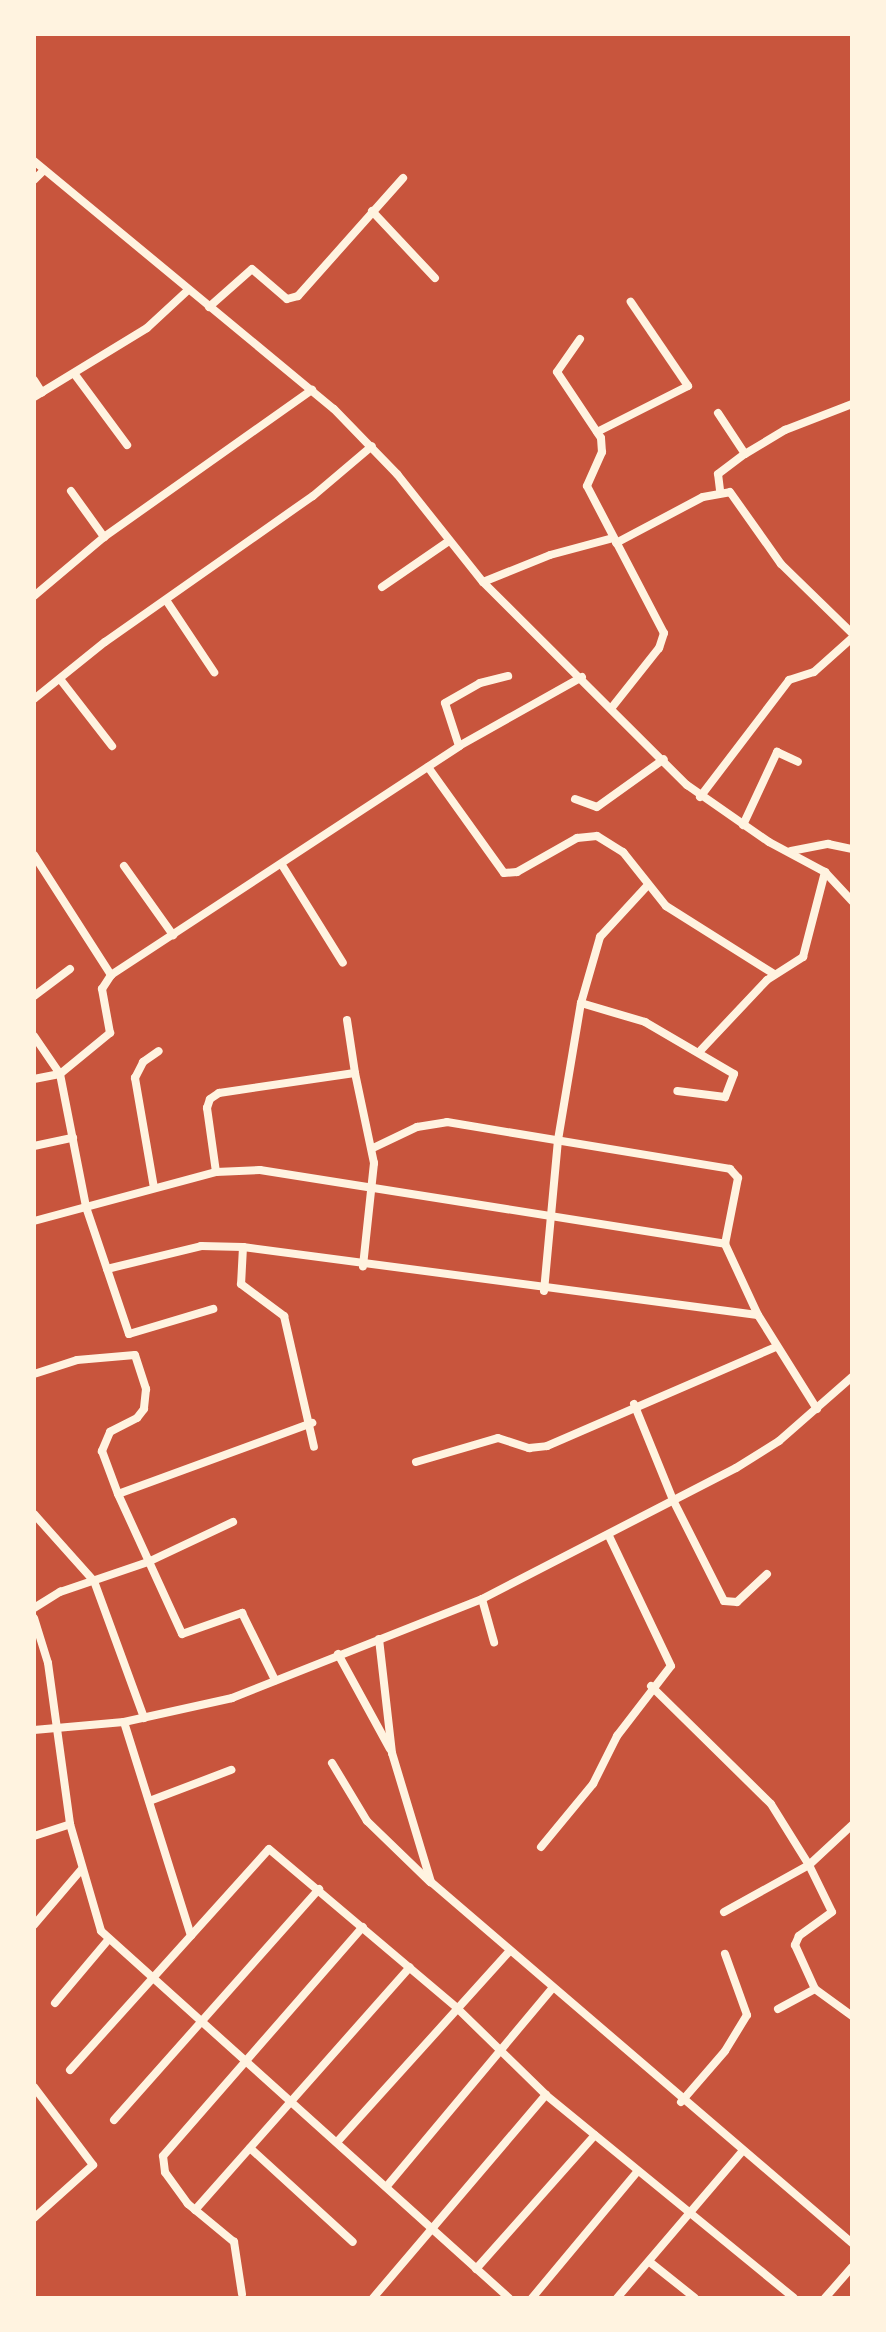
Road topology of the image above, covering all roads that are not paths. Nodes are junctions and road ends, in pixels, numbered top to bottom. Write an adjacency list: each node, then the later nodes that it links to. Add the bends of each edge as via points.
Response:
1 (34, 161): 2 (street)
2 (44, 170): 4 (street); 7 (street)
3 (403, 178): 5 (street)
4 (34, 180)
5 (372, 211): 6 (street); 9 (street, via 298,296 287,299 252,269)
6 (435, 278)
7 (187, 291): 9 (street); 11 (street, via 147,328)
8 (631, 302): 17 (street, via 688,386)
9 (209, 307): 13 (street)
10 (580, 339): 17 (street, via 557,372)
11 (76, 376): 14 (street); 18 (street)
12 (34, 380): 14 (street)
13 (312, 390): 19 (street); 23 (street)
14 (38, 395)
15 (852, 404): 20 (street, via 785,430)
16 (718, 413): 20 (street)
17 (597, 432): 25 (street, via 602,452 587,486)
18 (127, 445)
19 (372, 446): 24 (street); 29 (street, via 313,496)
20 (745, 454): 21 (street, via 718,474)
21 (720, 490): 25 (street); 30 (street, via 733,495 781,564)
22 (71, 491): 23 (street)
23 (104, 537): 28 (street)
24 (449, 541): 26 (street); 27 (street)
25 (615, 541): 26 (street, via 550,555); 36 (street, via 664,633 659,648)
26 (483, 582): 33 (street)
27 (382, 587)
28 (34, 596)
29 (166, 600): 31 (street); 34 (street)
30 (852, 636): 42 (street, via 814,672 789,680)
31 (214, 672)
32 (508, 676): 38 (street, via 480,683 445,703)
33 (582, 677): 36 (street); 38 (street)
34 (60, 679): 35 (street); 37 (street)
35 (34, 699)
36 (613, 706): 39 (street)
37 (112, 746)
38 (459, 746): 41 (street)
39 (664, 759): 42 (street); 43 (street, via 597,807)
40 (798, 762): 44 (street, via 777,752)
41 (428, 767): 48 (street); 51 (street, via 504,873 517,872 588,835 615,845)
42 (700, 797): 44 (street)
43 (575, 799)
44 (743, 825): 46 (street)
45 (852, 849): 46 (street, via 828,844)
46 (791, 851): 50 (street)
47 (34, 855): 57 (street)
48 (282, 865): 53 (street); 54 (street)
49 (124, 866): 53 (street)
50 (825, 872): 52 (street); 56 (street, via 803,957)
51 (646, 887): 56 (street, via 666,906); 59 (street, via 600,937)
52 (852, 901)
53 (173, 935): 57 (street)
54 (343, 963)
55 (70, 969): 58 (street)
56 (774, 974): 62 (street)
57 (111, 975): 65 (street, via 102,989 110,1033)
58 (34, 996)
59 (581, 1003): 62 (street, via 645,1022); 69 (street)
60 (347, 1020): 64 (street)
61 (34, 1036): 65 (street)
62 (701, 1050): 67 (street, via 732,1070 729,1094)
63 (159, 1051): 73 (street, via 143,1062 135,1078)
64 (355, 1073): 71 (street); 72 (street, via 210,1099)
65 (60, 1074): 66 (street); 68 (street)
66 (34, 1079)
67 (677, 1091)
68 (73, 1138): 70 (street); 75 (street)
69 (558, 1140): 71 (street, via 431,1123); 76 (street); 78 (street, via 730,1169 738,1178)
70 (34, 1146)
71 (373, 1148): 74 (street)
72 (216, 1172): 73 (street); 74 (street, via 260,1170)
73 (154, 1188): 75 (street)
74 (373, 1188): 76 (street); 80 (street)
75 (86, 1207): 77 (street); 81 (street)
76 (554, 1213): 78 (street); 82 (street)
77 (34, 1221)
78 (725, 1244): 84 (street)
79 (243, 1247): 80 (street); 81 (street, via 201,1246); 90 (street, via 241,1284 284,1316)
80 (363, 1266): 82 (street)
81 (107, 1269): 83 (street, via 129,1334)
82 (544, 1291): 84 (street)
83 (213, 1309)
84 (758, 1315): 85 (street)
85 (776, 1347): 88 (street); 89 (street)
86 (34, 1374): 93 (street, via 77,1360 135,1355 146,1389 144,1409 110,1432 102,1451)
87 (852, 1377): 89 (street)
88 (634, 1404): 92 (street, via 547,1446 529,1448 498,1438); 94 (street)
89 (817, 1409): 94 (street, via 736,1468)
90 (312, 1423): 91 (street); 93 (street)
91 (314, 1447)
92 (416, 1462)
93 (118, 1494): 98 (street)
94 (673, 1500): 97 (street); 99 (street, via 724,1601 737,1602)
95 (34, 1514): 100 (street)
96 (233, 1522): 98 (street)
97 (609, 1536): 101 (street); 108 (street, via 671,1660 667,1673)
98 (148, 1562): 100 (street); 107 (street, via 182,1634 242,1613)
99 (767, 1574)
100 (94, 1581): 102 (street); 109 (street)
101 (482, 1599): 104 (street); 105 (street)
102 (34, 1608)
103 (34, 1618): 111 (street)
104 (379, 1639): 106 (street); 113 (street)
105 (494, 1642)
106 (338, 1654): 107 (street); 113 (street)
107 (275, 1680): 109 (street, via 232,1698)
108 (651, 1686): 120 (street, via 593,1784); 121 (street, via 771,1804)
109 (144, 1718): 110 (street)
110 (124, 1722): 111 (street); 116 (street)
111 (58, 1727): 112 (street); 117 (street)
112 (34, 1730)
113 (392, 1753): 123 (street)
114 (332, 1763): 123 (street, via 367,1821)
115 (231, 1770): 116 (street)
116 (152, 1800): 128 (street)
117 (70, 1824): 119 (street); 122 (street)
118 (852, 1825): 121 (street)
119 (34, 1836)
120 (541, 1847)
121 (809, 1865): 125 (street); 135 (street, via 832,1912 795,1941)
122 (81, 1870): 126 (street); 129 (street, via 95,1921)
123 (431, 1882): 130 (street)
124 (319, 1889): 127 (street); 128 (street, via 269,1849); 140 (street)
125 (724, 1912)
126 (34, 1925)
127 (363, 1927): 132 (street); 142 (street)
128 (191, 1936): 133 (street)
129 (108, 1940): 133 (street); 136 (street)
130 (509, 1952): 134 (street); 137 (street)
131 (725, 1954): 147 (street, via 747,2015 725,2051)
132 (410, 1967): 137 (street); 146 (street)
133 (153, 1981): 140 (street); 143 (street)
134 (552, 1989): 141 (street); 147 (street)
135 (815, 1989): 138 (street); 139 (street)
136 (55, 2003)
137 (457, 2008): 141 (street); 150 (street)
138 (778, 2009)
139 (852, 2016)
140 (201, 2022): 142 (street); 148 (street)
141 (499, 2049): 145 (street); 154 (street)
142 (246, 2062): 146 (street); 155 (street, via 163,2156 165,2172)
143 (70, 2070)
144 (34, 2087): 156 (street, via 93,2165)
145 (546, 2095): 149 (street); 158 (street)
146 (294, 2101): 150 (street); 151 (street)
147 (681, 2102): 152 (street)
148 (114, 2120)
149 (595, 2135): 153 (street); 163 (street)
150 (338, 2141): 154 (street)
151 (250, 2148): 155 (street); 159 (street)
152 (741, 2153): 157 (street); 160 (street)
153 (638, 2171): 157 (street); 167 (street)
154 (387, 2186): 158 (street)
155 (195, 2210): 164 (street, via 234,2242)
156 (35, 2215)
157 (690, 2215): 161 (street); 170 (street)
158 (434, 2229): 163 (street); 165 (street)
159 (353, 2242)
160 (852, 2243)
161 (651, 2263): 168 (street); 169 (street)
162 (852, 2267): 171 (street)
163 (476, 2269): 166 (street)
164 (243, 2297)
165 (373, 2298)
166 (509, 2298)
167 (532, 2298)
168 (617, 2298)
169 (695, 2298)
170 (794, 2298)
171 (825, 2298)

